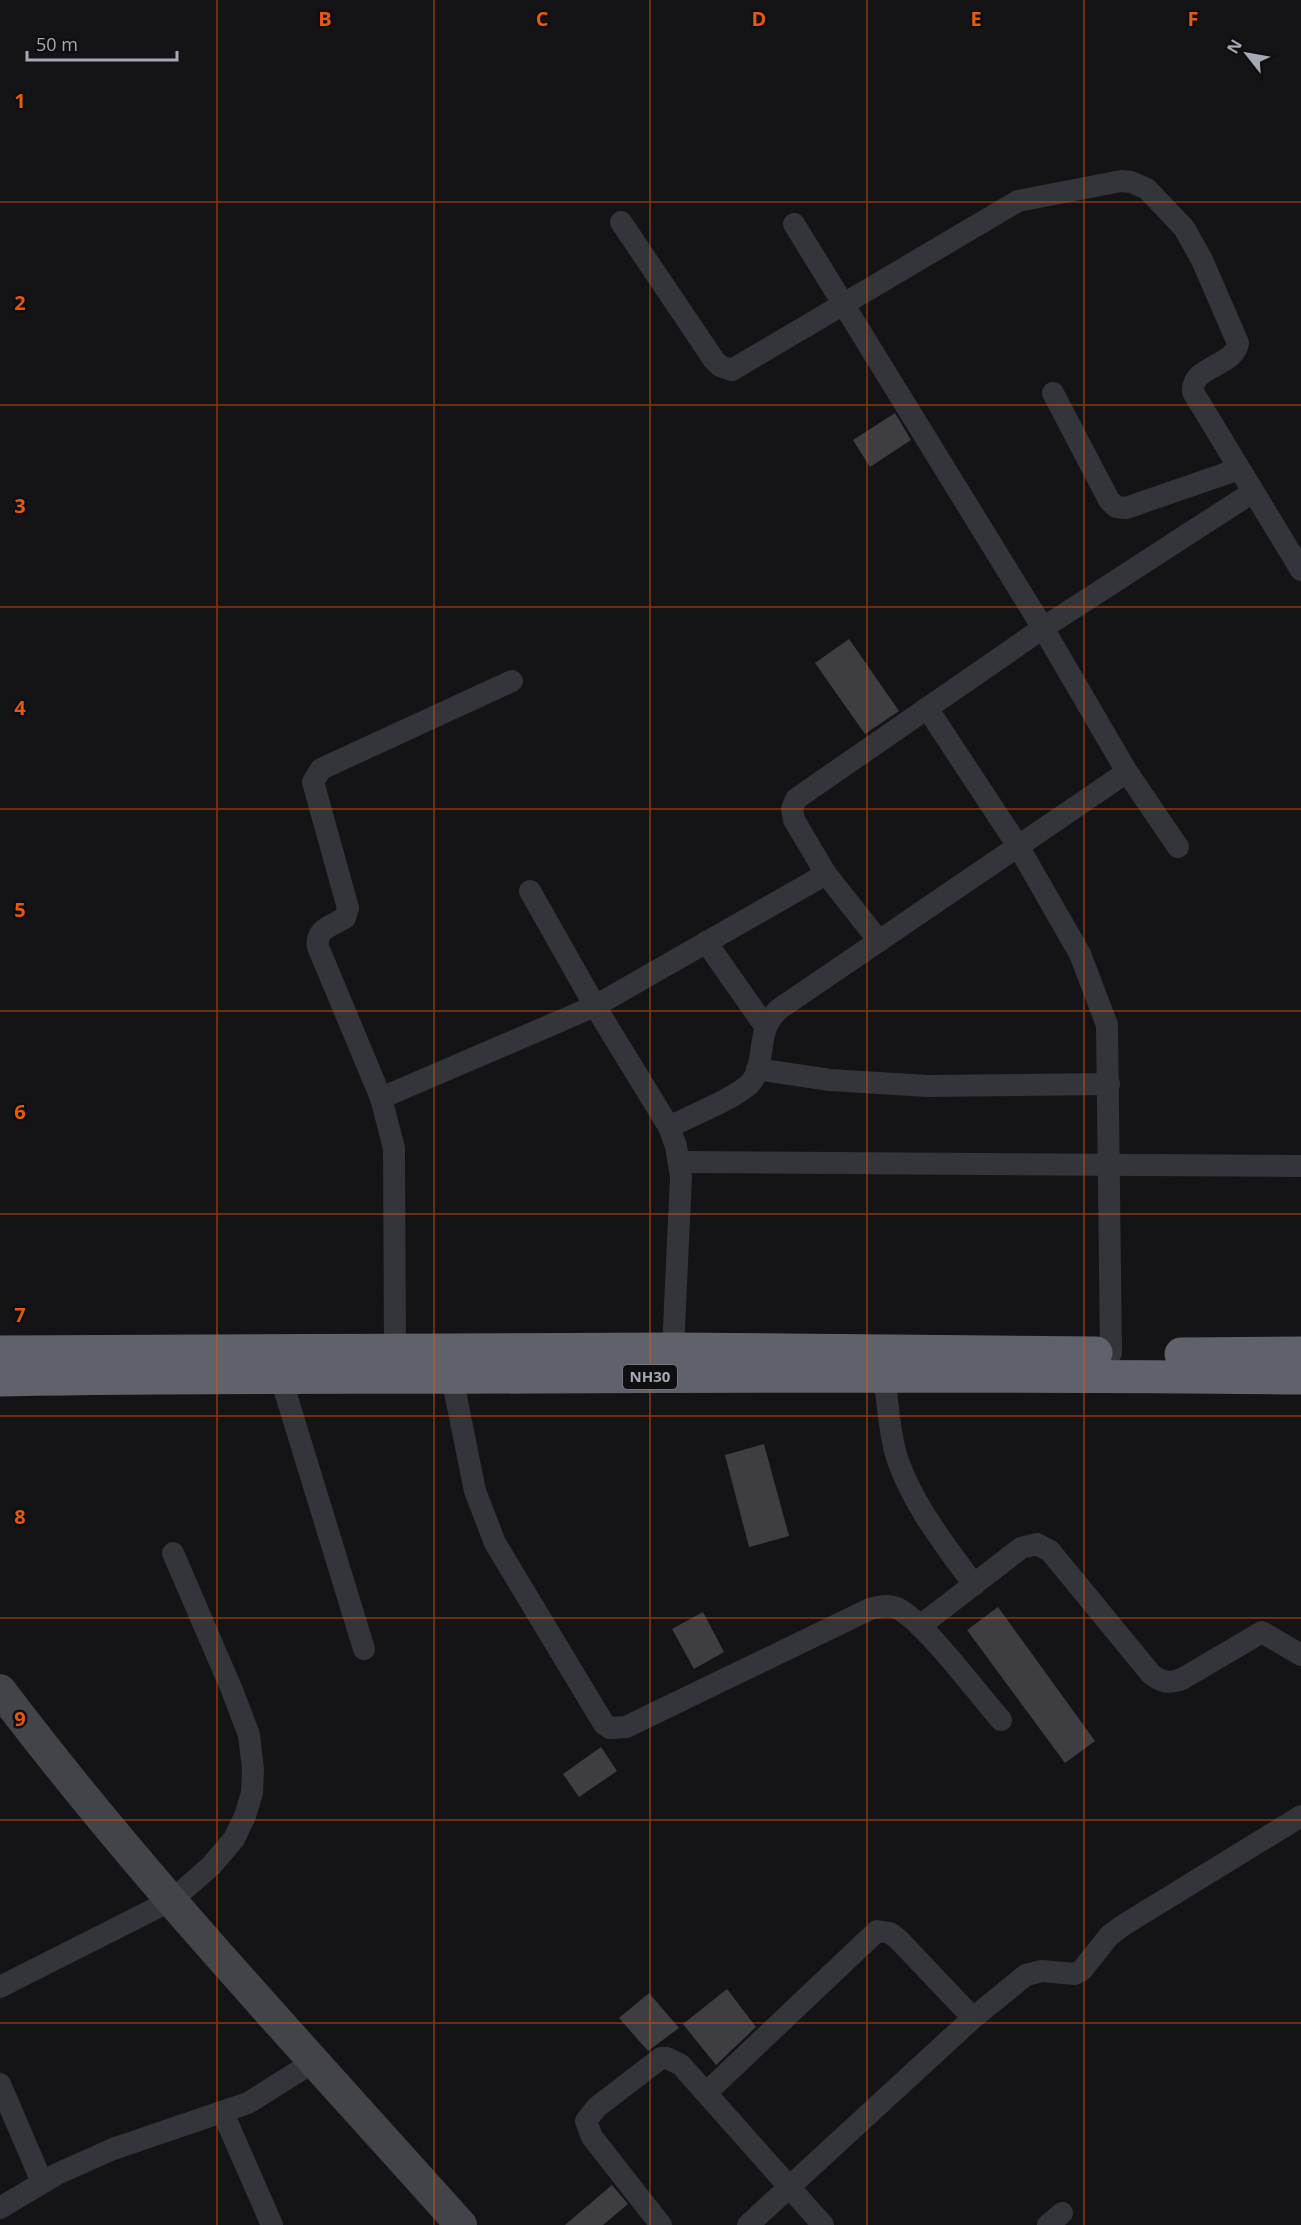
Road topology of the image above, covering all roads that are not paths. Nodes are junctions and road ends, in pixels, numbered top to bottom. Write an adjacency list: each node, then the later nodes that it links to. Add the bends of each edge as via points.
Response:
1 (621, 222): 3 (street, via 714,360 725,369 740,367)
2 (794, 224): 3 (street)
3 (843, 303): 5 (street, via 1018,201 1121,181 1140,184 1159,200 1195,245 1236,337 1236,351 1200,376 1193,387); 8 (street)
4 (1053, 393): 5 (street, via 1116,507 1126,508)
5 (1239, 469): 6 (street)
6 (1253, 492): 7 (street); 8 (street)
7 (1301, 570)
8 (1043, 628): 10 (street); 11 (street)
9 (512, 681): 22 (street, via 321,769 313,782 348,908 345,918 321,932 318,947)
10 (927, 708): 12 (street); 14 (street, via 796,799 792,809 794,820)
11 (1127, 772): 12 (street); 13 (street)
12 (1018, 846): 16 (street); 21 (street, via 1080,954 1095,988 1107,1025)
13 (1178, 847)
14 (826, 874): 16 (street); 17 (street)
15 (530, 891): 18 (street)
16 (879, 941): 19 (street, via 779,1009)
17 (706, 942): 18 (street); 19 (street)
18 (595, 1006): 22 (street); 23 (street)
19 (765, 1026): 20 (street)
20 (757, 1069): 21 (street, via 830,1080 927,1086); 23 (street, via 743,1089)
21 (1109, 1084): 25 (street)
22 (381, 1098): 28 (street, via 396,1172)
23 (669, 1127): 24 (street)
24 (680, 1162): 25 (street); 27 (street)
25 (1108, 1165): 26 (street); 30 (street)
26 (1301, 1166)
27 (673, 1349): 28 (highway, NH30); 30 (highway, NH30)
28 (395, 1351): 29 (highway, NH30)
29 (0, 1352)
30 (1111, 1353): 31 (highway, NH30)
31 (1301, 1353)
32 (280, 1375): 34 (highway, NH30); 36 (highway, NH30); 40 (street)
33 (884, 1376): 34 (highway, NH30); 35 (highway, NH30); 38 (street, via 896,1456 906,1481)
34 (452, 1377): 39 (street, via 475,1491 495,1544 598,1717 610,1728 626,1727 870,1608 895,1606)
35 (1301, 1378)
36 (0, 1380)
37 (173, 1553): 45 (street, via 249,1735 253,1769 252,1793 234,1839 211,1866)
38 (974, 1585): 39 (street); 41 (street, via 1021,1548 1030,1544 1043,1547 1151,1674 1167,1682 1182,1679 1257,1633 1267,1633)
39 (920, 1626): 43 (street)
40 (364, 1649)
41 (1301, 1655)
42 (0, 1690): 45 (street)
43 (1001, 1720)
44 (1301, 1816): 47 (street, via 1122,1926 1082,1970 1075,1974 1034,1971)
45 (172, 1900): 46 (street); 48 (street)
46 (0, 1987)
47 (973, 2018): 50 (street, via 898,1939 890,1932 877,1931); 53 (street)
48 (315, 2061): 51 (street); 56 (street)
49 (0, 2084): 52 (street)
50 (706, 2093): 53 (street); 57 (street, via 681,2065 661,2058 597,2107 586,2121 592,2137)
51 (224, 2114): 52 (street, via 113,2149); 55 (street)
52 (42, 2182): 54 (street)
53 (789, 2188): 58 (street); 59 (street)
54 (0, 2208)
55 (272, 2225)
56 (461, 2225)
57 (662, 2225)
58 (748, 2225)
59 (823, 2225)

